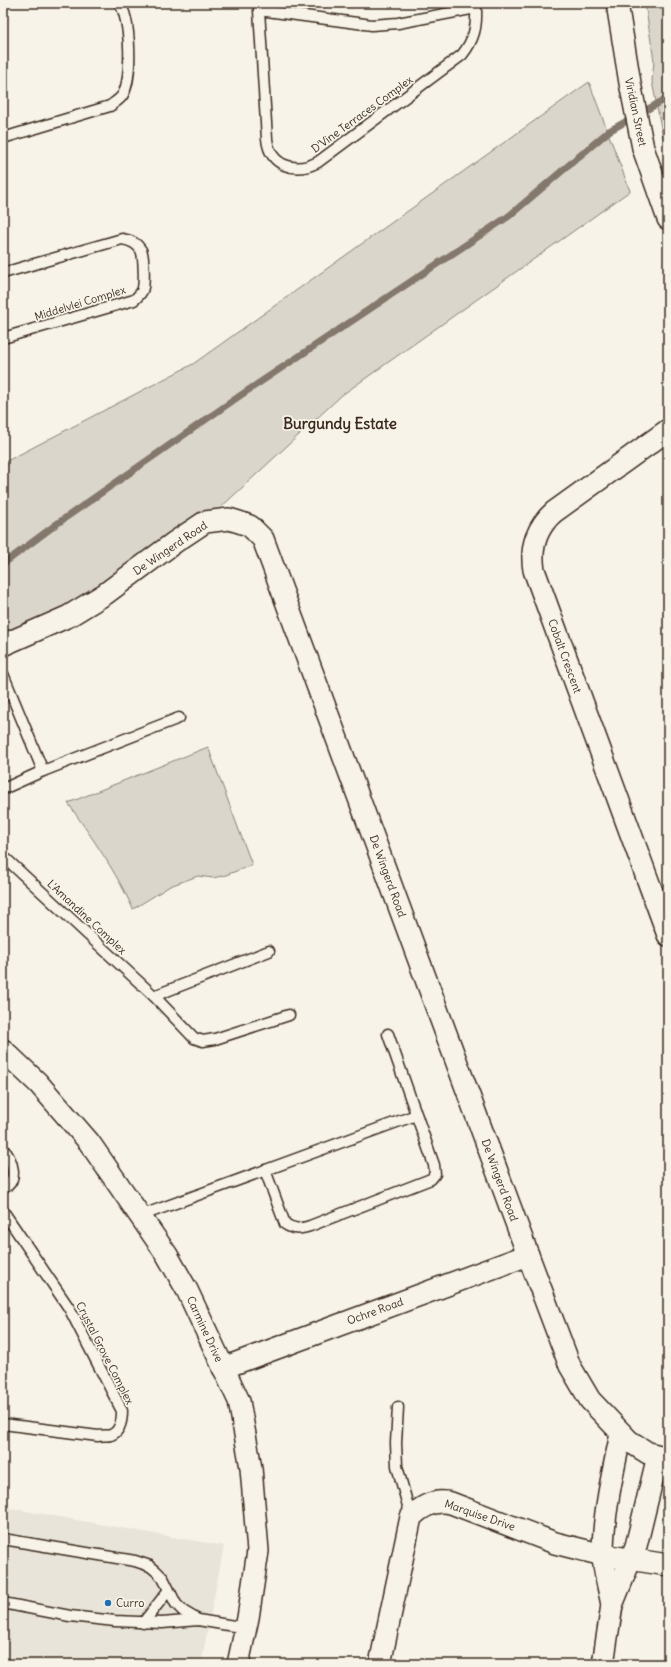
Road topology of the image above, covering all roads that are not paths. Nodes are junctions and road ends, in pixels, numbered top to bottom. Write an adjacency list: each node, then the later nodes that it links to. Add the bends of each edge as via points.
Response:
1 (119, 3): 5 (lane, via 127,22 130,70 122,97 110,106)
2 (616, 3): 6 (street, Viridian Street, via 643,148)
3 (475, 6): 4 (lane, D'Vine Terraces Complex, via 372,25); 4 (lane, D'Vine Terraces Complex, via 476,29 473,39 462,55 318,162 300,168 283,164 268,150)
4 (259, 7)
5 (3, 138)
6 (668, 219)
7 (3, 273): 8 (lane, Middelvlei Complex, via 122,239 130,240 141,250 144,282 142,291 134,300)
8 (3, 338)
9 (668, 430): 16 (street, Cobalt Crescent, via 545,519 537,535 532,558 536,577)
10 (3, 645): 28 (street, De Wingerd Road, via 75,612 105,594 205,522 229,519 250,526 264,539)
11 (3, 674): 13 (lane)
12 (179, 718): 13 (lane)
13 (43, 771): 14 (lane)
14 (3, 789)
15 (3, 856): 18 (lane, L'Amandine Complex)
16 (668, 935)
17 (270, 951): 18 (lane)
18 (154, 996): 19 (lane, L'Amandine Complex, via 185,1031 203,1041)
19 (289, 1015)
20 (388, 1034): 22 (lane)
21 (3, 1050): 27 (street, Carmine Drive, via 38,1083 89,1142)
22 (416, 1115): 24 (lane); 24 (lane, via 434,1165 435,1174 431,1179 310,1226 299,1229 285,1224)
23 (3, 1149): 25 (lane, via 9,1154 13,1169 12,1179)
24 (265, 1170): 27 (lane)
25 (3, 1188)
26 (3, 1211): 31 (lane, Crystal Grove Complex, via 69,1308 122,1411 122,1422 111,1435 98,1436)
27 (140, 1216): 29 (street, Carmine Drive, via 186,1290)
28 (528, 1255): 29 (street, Ochre Road); 32 (street, De Wingerd Road, via 570,1366 590,1400)
29 (223, 1368): 44 (street, Carmine Drive, via 239,1401 255,1505 258,1551)
30 (398, 1407): 34 (lane, via 397,1466)
31 (3, 1424)
32 (621, 1434): 33 (street, De Wingerd Road, via 639,1448); 36 (street, via 613,1474)
33 (663, 1457): 37 (street)
34 (411, 1517): 36 (street, Marquise Drive, via 422,1507 437,1501 445,1502 555,1543); 46 (street)
35 (3, 1539): 39 (lane, via 135,1561 156,1571 163,1578)
36 (603, 1555): 37 (street, Marquise Drive); 41 (street)
37 (631, 1560): 38 (street, Marquise Drive); 41 (street)
38 (668, 1566)
39 (168, 1591): 42 (lane, via 183,1611); 43 (lane)
40 (3, 1603): 43 (lane, via 70,1616)
41 (612, 1605): 47 (street)
42 (198, 1620): 43 (lane); 44 (lane)
43 (142, 1623)
44 (246, 1628): 45 (street, Carmine Drive)
45 (238, 1664)
46 (380, 1664)
47 (603, 1664)

